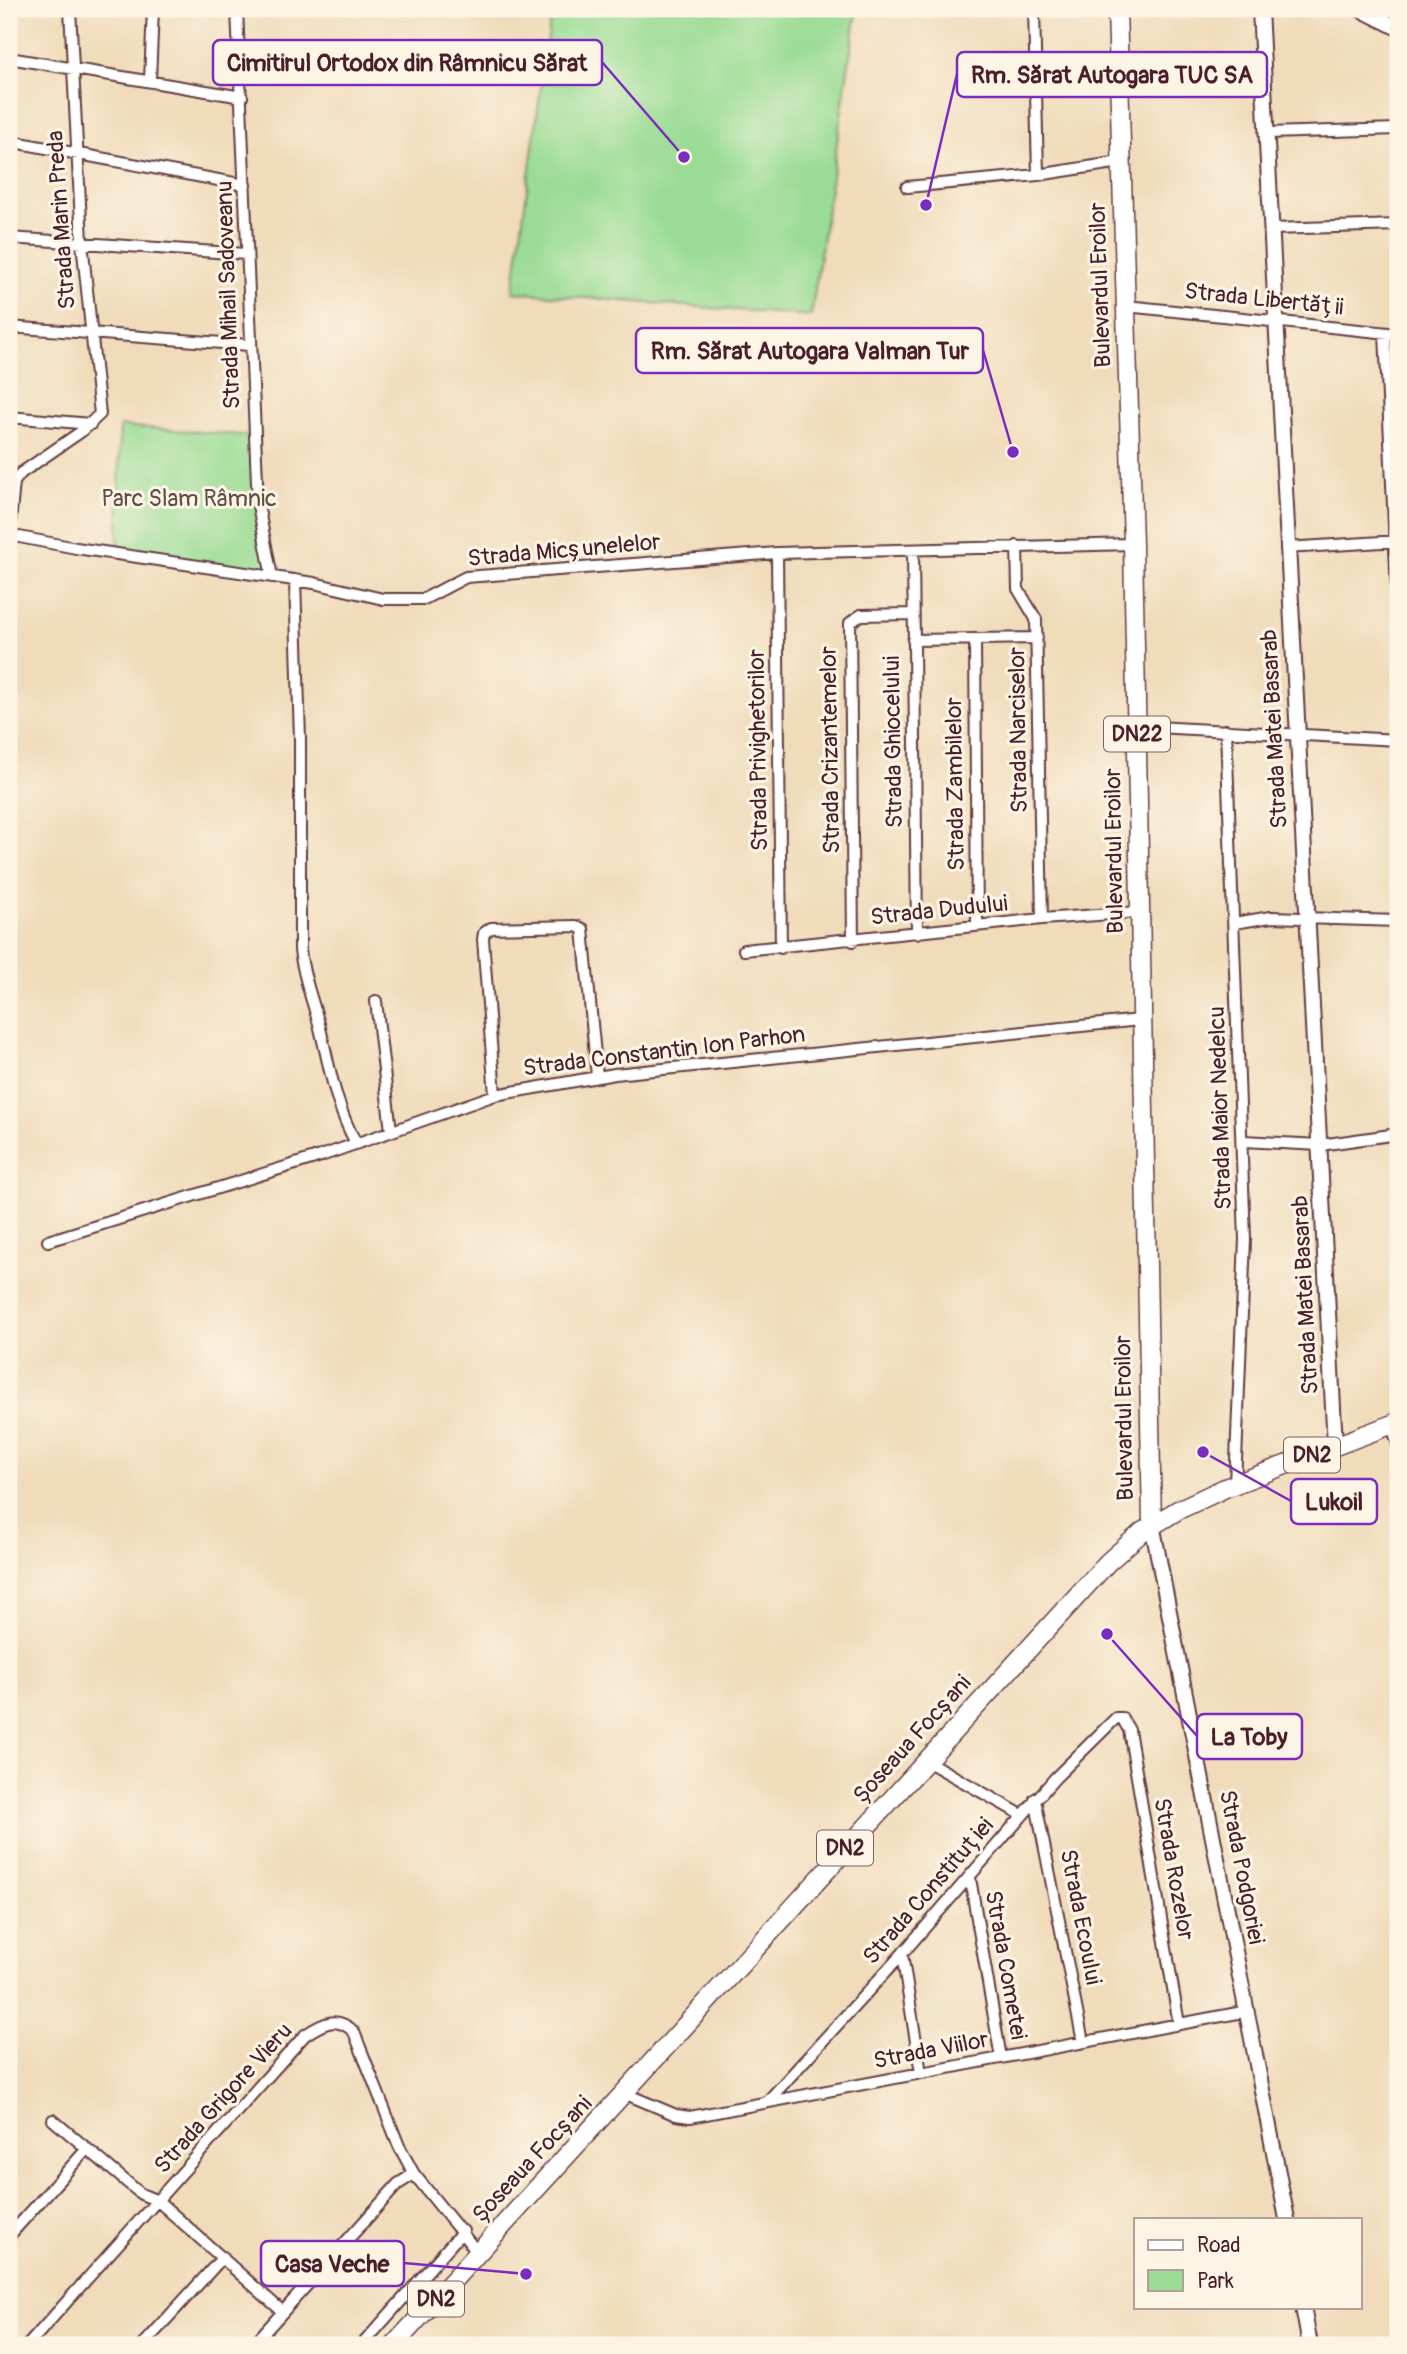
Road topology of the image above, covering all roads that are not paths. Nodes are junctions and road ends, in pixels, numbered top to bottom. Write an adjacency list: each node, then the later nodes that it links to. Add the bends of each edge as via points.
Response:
1 (70, 9): 10 (street, Strada Marin Preda)
2 (153, 9): 11 (street)
3 (237, 9): 12 (street, Strada Mihail Sadoveanu)
4 (1034, 9): 18 (street)
5 (1117, 9): 17 (main road, Bulevardul Eroilor / DN22)
6 (1260, 9): 14 (street, Strada Matei Basarab)
7 (1360, 9): 8 (street)
8 (1398, 28)
9 (9, 58): 10 (street)
10 (73, 68): 11 (street); 16 (street, Strada Marin Preda)
11 (150, 80): 12 (street)
12 (242, 97): 19 (street, Strada Mihail Sadoveanu)
13 (1398, 129): 14 (street)
14 (1268, 133): 22 (street, Strada Matei Basarab)
15 (9, 141): 16 (street)
16 (76, 155): 19 (street); 24 (street, Strada Marin Preda)
17 (1120, 162): 18 (street); 26 (main road, Bulevardul Eroilor / DN22)
18 (1038, 174): 20 (street)
19 (244, 185): 25 (street, Strada Mihail Sadoveanu)
20 (907, 187)
21 (1398, 225): 22 (street)
22 (1272, 229): 27 (street, Strada Matei Basarab)
23 (9, 235): 24 (street)
24 (82, 242): 25 (street); 30 (street, Strada Marin Preda)
25 (246, 254): 32 (street, Strada Mihail Sadoveanu)
26 (1126, 306): 27 (street, Strada Libertății); 37 (main road, Bulevardul Eroilor / DN22)
27 (1276, 321): 29 (street, Strada Libertății); 39 (street, Strada Matei Basarab)
28 (9, 327): 30 (street)
29 (1385, 333): 31 (street, Strada Libertății); 36 (street)
30 (90, 334): 32 (street); 34 (street, Strada Marin Preda, via 100,414)
31 (1398, 334)
32 (249, 345): 42 (street, Strada Mihail Sadoveanu, via 258,505)
33 (9, 416): 34 (street)
34 (91, 424): 35 (street, via 14,482)
35 (9, 534): 42 (street, Strada Micșunelelor)
36 (1396, 541): 39 (street); 44 (street)
37 (1133, 544): 38 (street, Strada Micșunelelor); 49 (main road, Bulevardul Eroilor / DN22)
38 (1017, 546): 40 (street, Strada Micșunelelor); 46 (street, Strada Narciselor, via 1018,589 1037,619)
39 (1286, 548): 51 (street, Strada Matei Basarab)
40 (913, 550): 41 (street, Strada Micșunelelor); 45 (street, Strada Ghiocelului)
41 (777, 553): 43 (street, Strada Micșunelelor, via 466,577 424,600 383,599); 61 (street, Strada Privighetorilor)
42 (272, 578): 43 (street, Strada Micșunelelor)
43 (295, 580): 70 (street, via 300,950 337,1102)
44 (1398, 612)
45 (911, 614): 47 (street, Strada Ghiocelului); 60 (street, Strada Crizantemelor, via 861,615 850,623)
46 (1037, 638): 48 (street); 55 (street, Strada Narciselor)
47 (913, 640): 48 (street); 59 (street, Strada Ghiocelului)
48 (975, 641): 58 (street, Strada Zambilelor)
49 (1136, 726): 50 (street); 53 (main road, Bulevardul Eroilor / DN22)
50 (1226, 730): 51 (street); 57 (street, Strada Maior Nedelcu)
51 (1298, 735): 52 (street); 54 (street, Strada Matei Basarab)
52 (1398, 740)
53 (1139, 912): 55 (street, Strada Dudului); 64 (main road, Bulevardul Eroilor / DN22)
54 (1307, 918): 56 (street); 57 (street); 71 (street, Strada Matei Basarab)
55 (1042, 919): 58 (street, Strada Dudului)
56 (1398, 921)
57 (1234, 923): 69 (street, Strada Maior Nedelcu)
58 (977, 926): 59 (street, Strada Dudului)
59 (917, 933): 60 (street, Strada Dudului)
60 (853, 941): 61 (street, Strada Dudului)
61 (781, 948): 62 (street, Strada Dudului)
62 (744, 950)
63 (376, 1001): 67 (street)
64 (1140, 1020): 65 (street, Strada Constantin Ion Parhon); 77 (main road, Bulevardul Eroilor / DN22)
65 (597, 1076): 66 (street, Strada Constantin Ion Parhon); 66 (street, via 583,929 491,928 483,939)
66 (495, 1095): 67 (street, Strada Constantin Ion Parhon)
67 (391, 1131): 70 (street, Strada Constantin Ion Parhon)
68 (1398, 1134): 71 (street)
69 (1244, 1141): 71 (street); 76 (street, Strada Maior Nedelcu)
70 (356, 1143): 72 (street, Strada Constantin Ion Parhon)
71 (1320, 1145): 75 (street, Strada Matei Basarab)
72 (48, 1241)
73 (1395, 1424): 74 (street); 75 (main road, Șoseaua Focșani / DN2)
74 (1398, 1445)
75 (1335, 1446): 76 (main road, Șoseaua Focșani / DN2)
76 (1236, 1485): 77 (main road, Șoseaua Focșani / DN2)
77 (1152, 1524): 79 (main road, Șoseaua Focșani / DN2, via 1082,1588); 84 (street, Strada Podgoriei)
78 (1126, 1722): 80 (street, Strada Constituției, via 1122,1718 1110,1723); 85 (street, Strada Rozelor)
79 (925, 1760): 81 (street); 89 (main road, Șoseaua Focșani / DN2)
80 (1035, 1800): 81 (street, Strada Constituției); 86 (street, Strada Ecoului)
81 (1022, 1815): 82 (street, Strada Constituției)
82 (970, 1878): 83 (street, Strada Constituției); 87 (street, Strada Cometei)
83 (902, 1954): 88 (street); 90 (street, Strada Constituției)
84 (1248, 2011): 85 (street, Strada Viilor); 95 (street, Strada Podgoriei)
85 (1179, 2024): 86 (street, Strada Viilor)
86 (1083, 2042): 87 (street, Strada Viilor)
87 (1001, 2059): 88 (street, Strada Viilor)
88 (921, 2073): 90 (street, Strada Viilor)
89 (626, 2094): 90 (street, Strada Viilor, via 685,2117); 98 (main road, Șoseaua Focșani / DN2)
90 (766, 2103)
91 (52, 2120): 92 (street)
92 (86, 2150): 94 (street, via 141,2194); 97 (street)
93 (414, 2174): 94 (street, Strada Grigore Vieru, via 354,2032 344,2022 335,2021 305,2035); 96 (street, Strada Grigore Vieru); 101 (street, via 398,2185)
94 (158, 2201): 99 (street); 102 (street)
95 (1287, 2218)
96 (463, 2231): 98 (street, Strada Grigore Vieru); 105 (street)
97 (9, 2236)
98 (478, 2253): 106 (main road, Șoseaua Focșani / DN2)
99 (223, 2257): 101 (street); 103 (street)
100 (1303, 2308): 107 (street)
101 (283, 2312): 104 (street)
102 (28, 2345)
103 (143, 2345)
104 (253, 2345)
105 (362, 2345)
106 (394, 2345)
107 (1310, 2345)

